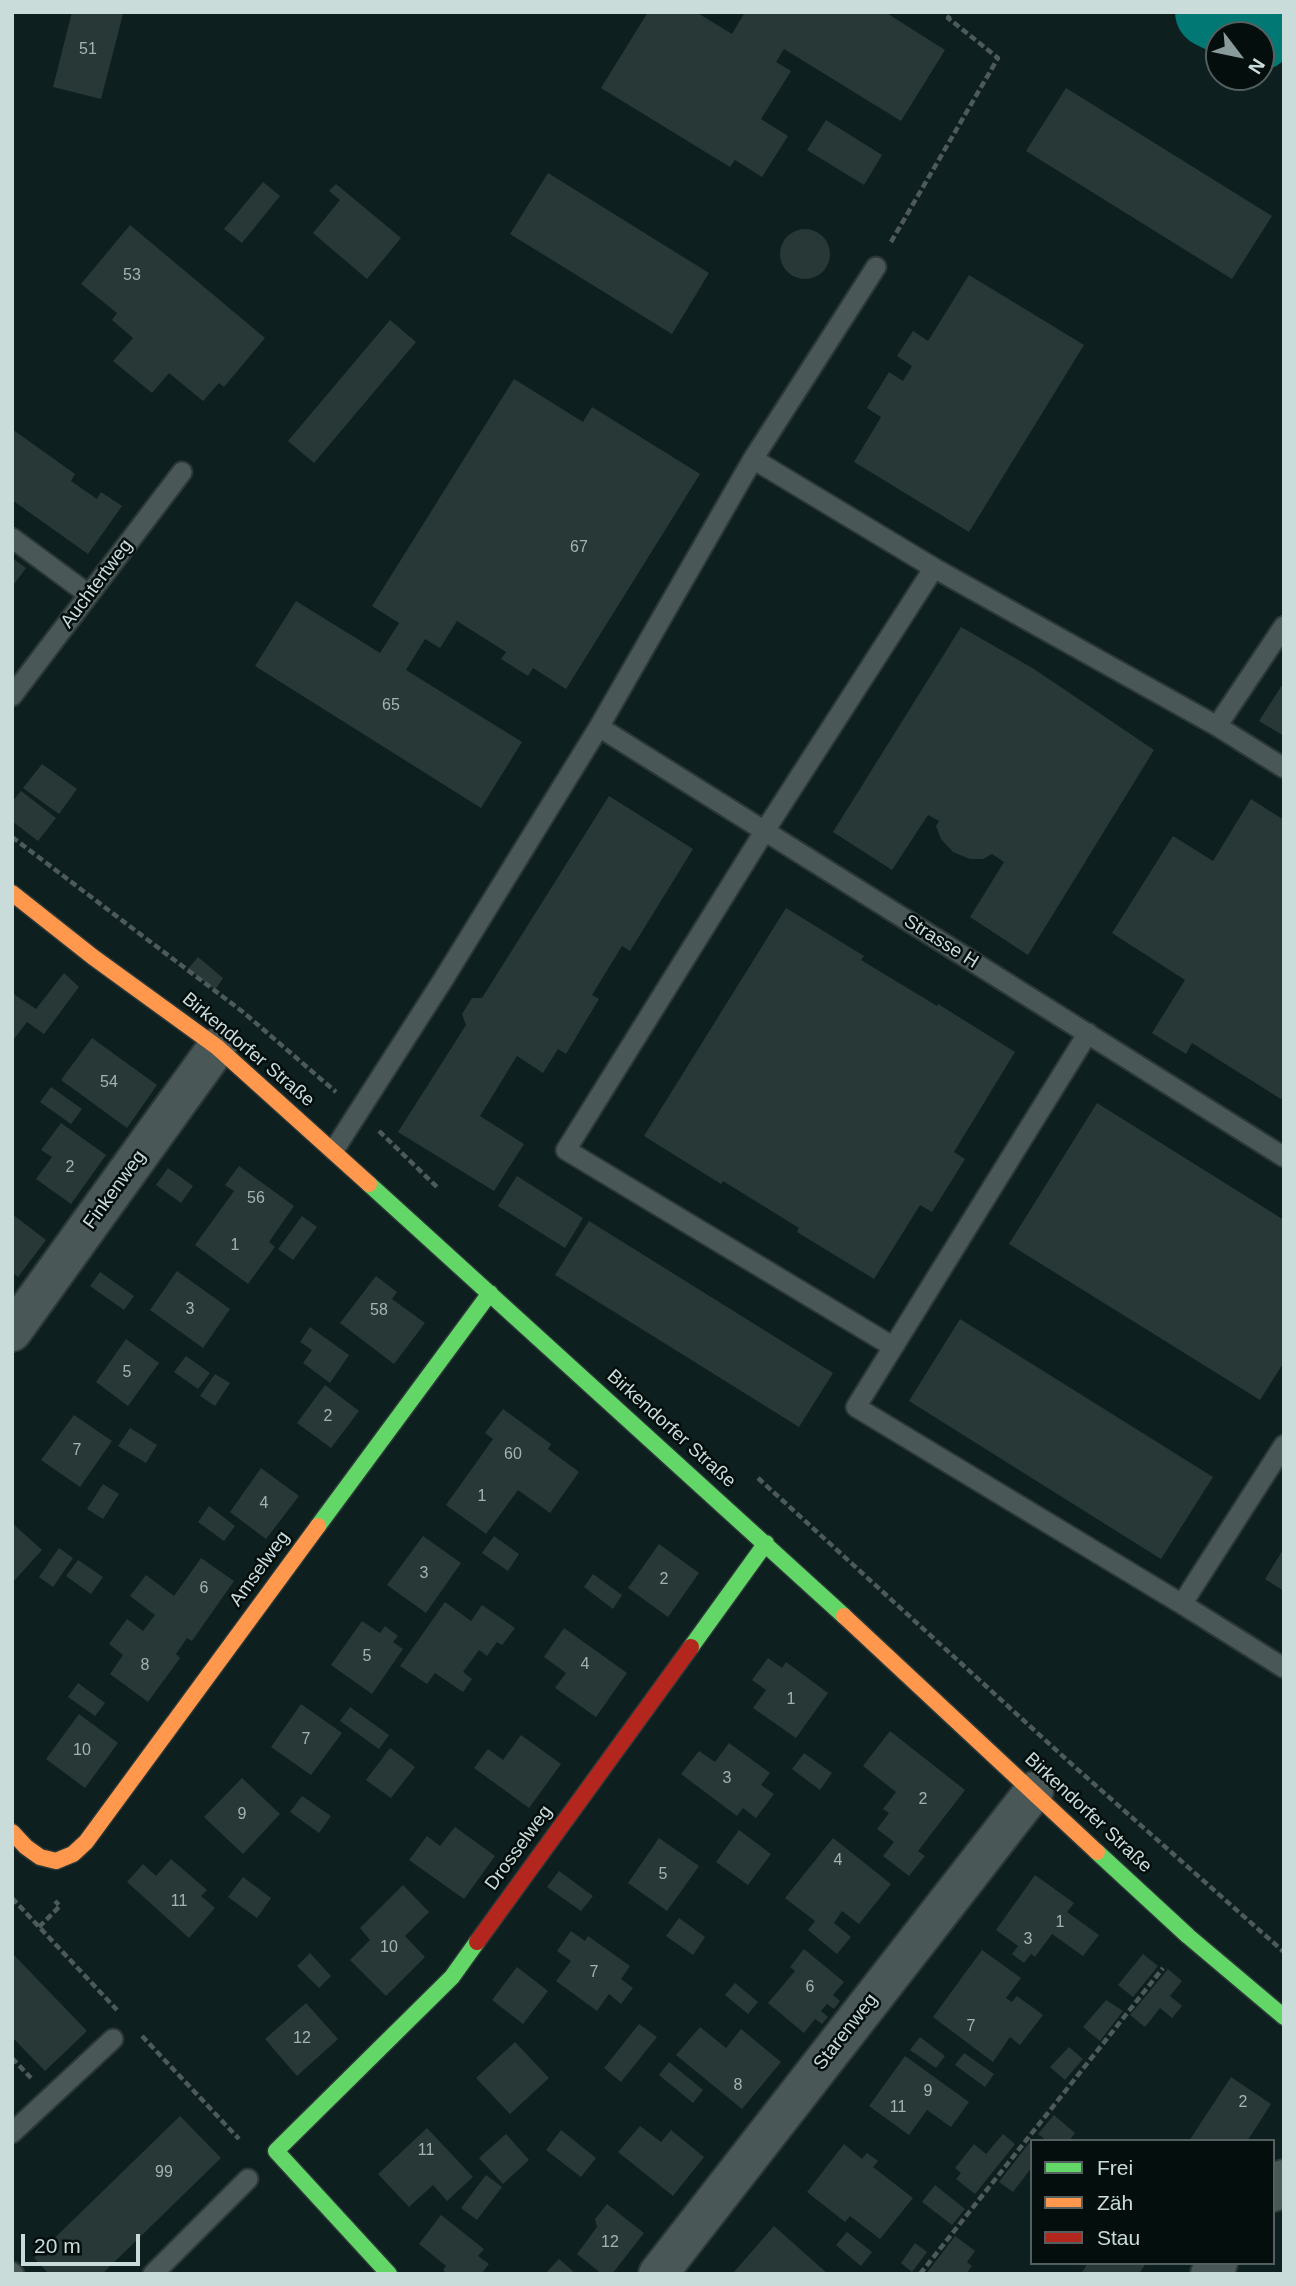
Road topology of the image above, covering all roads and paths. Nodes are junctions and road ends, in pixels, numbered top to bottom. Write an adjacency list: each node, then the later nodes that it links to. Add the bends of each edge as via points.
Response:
1 (952, 12): 2 (path, via 948,18 998,58)
2 (876, 267): 3 (lane)
3 (753, 459): 6 (lane); 11 (lane)
4 (182, 472): 7 (lane, Auchtertweg)
5 (12, 538): 7 (lane)
6 (933, 568): 10 (lane); 13 (lane)
7 (88, 594): 9 (lane, Auchtertweg)
8 (1284, 626): 10 (lane)
9 (12, 696)
10 (1217, 726): 12 (lane)
11 (599, 727): 13 (lane, Strasse H); 17 (lane)
12 (1284, 768)
13 (764, 832): 15 (lane, Strasse H); 21 (lane, via 566,1150)
14 (12, 893): 16 (street, Birkendorfer Straße)
15 (1088, 1033): 18 (lane, Strasse H); 21 (lane)
16 (218, 1047): 17 (street, Birkendorfer Straße); 20 (street, Finkenweg)
17 (334, 1150): 19 (street, Birkendorfer Straße)
18 (1284, 1157)
19 (490, 1293): 23 (street, Birkendorfer Straße); 27 (street, Amselweg, via 86,1842 56,1861 40,1857)
20 (12, 1332)
21 (892, 1346): 24 (lane, via 856,1407)
22 (1284, 1445): 24 (lane)
23 (766, 1543): 26 (street, Birkendorfer Straße); 38 (street, Drosselweg, via 452,1977 276,2151)
24 (1182, 1604): 25 (lane)
25 (1284, 1668)
26 (1034, 1791): 29 (street, Birkendorfer Straße); 39 (street, Starenweg)
27 (12, 1832)
28 (12, 1898): 30 (path)
29 (1188, 1936): 31 (street, Birkendorfer Straße); 40 (path)
30 (120, 2013)
31 (1284, 2017)
32 (139, 2033): 35 (path)
33 (113, 2039): 34 (lane)
34 (12, 2133)
35 (243, 2143)
36 (248, 2179): 37 (lane)
37 (153, 2274)
38 (389, 2274)
39 (658, 2274)
40 (920, 2274)

